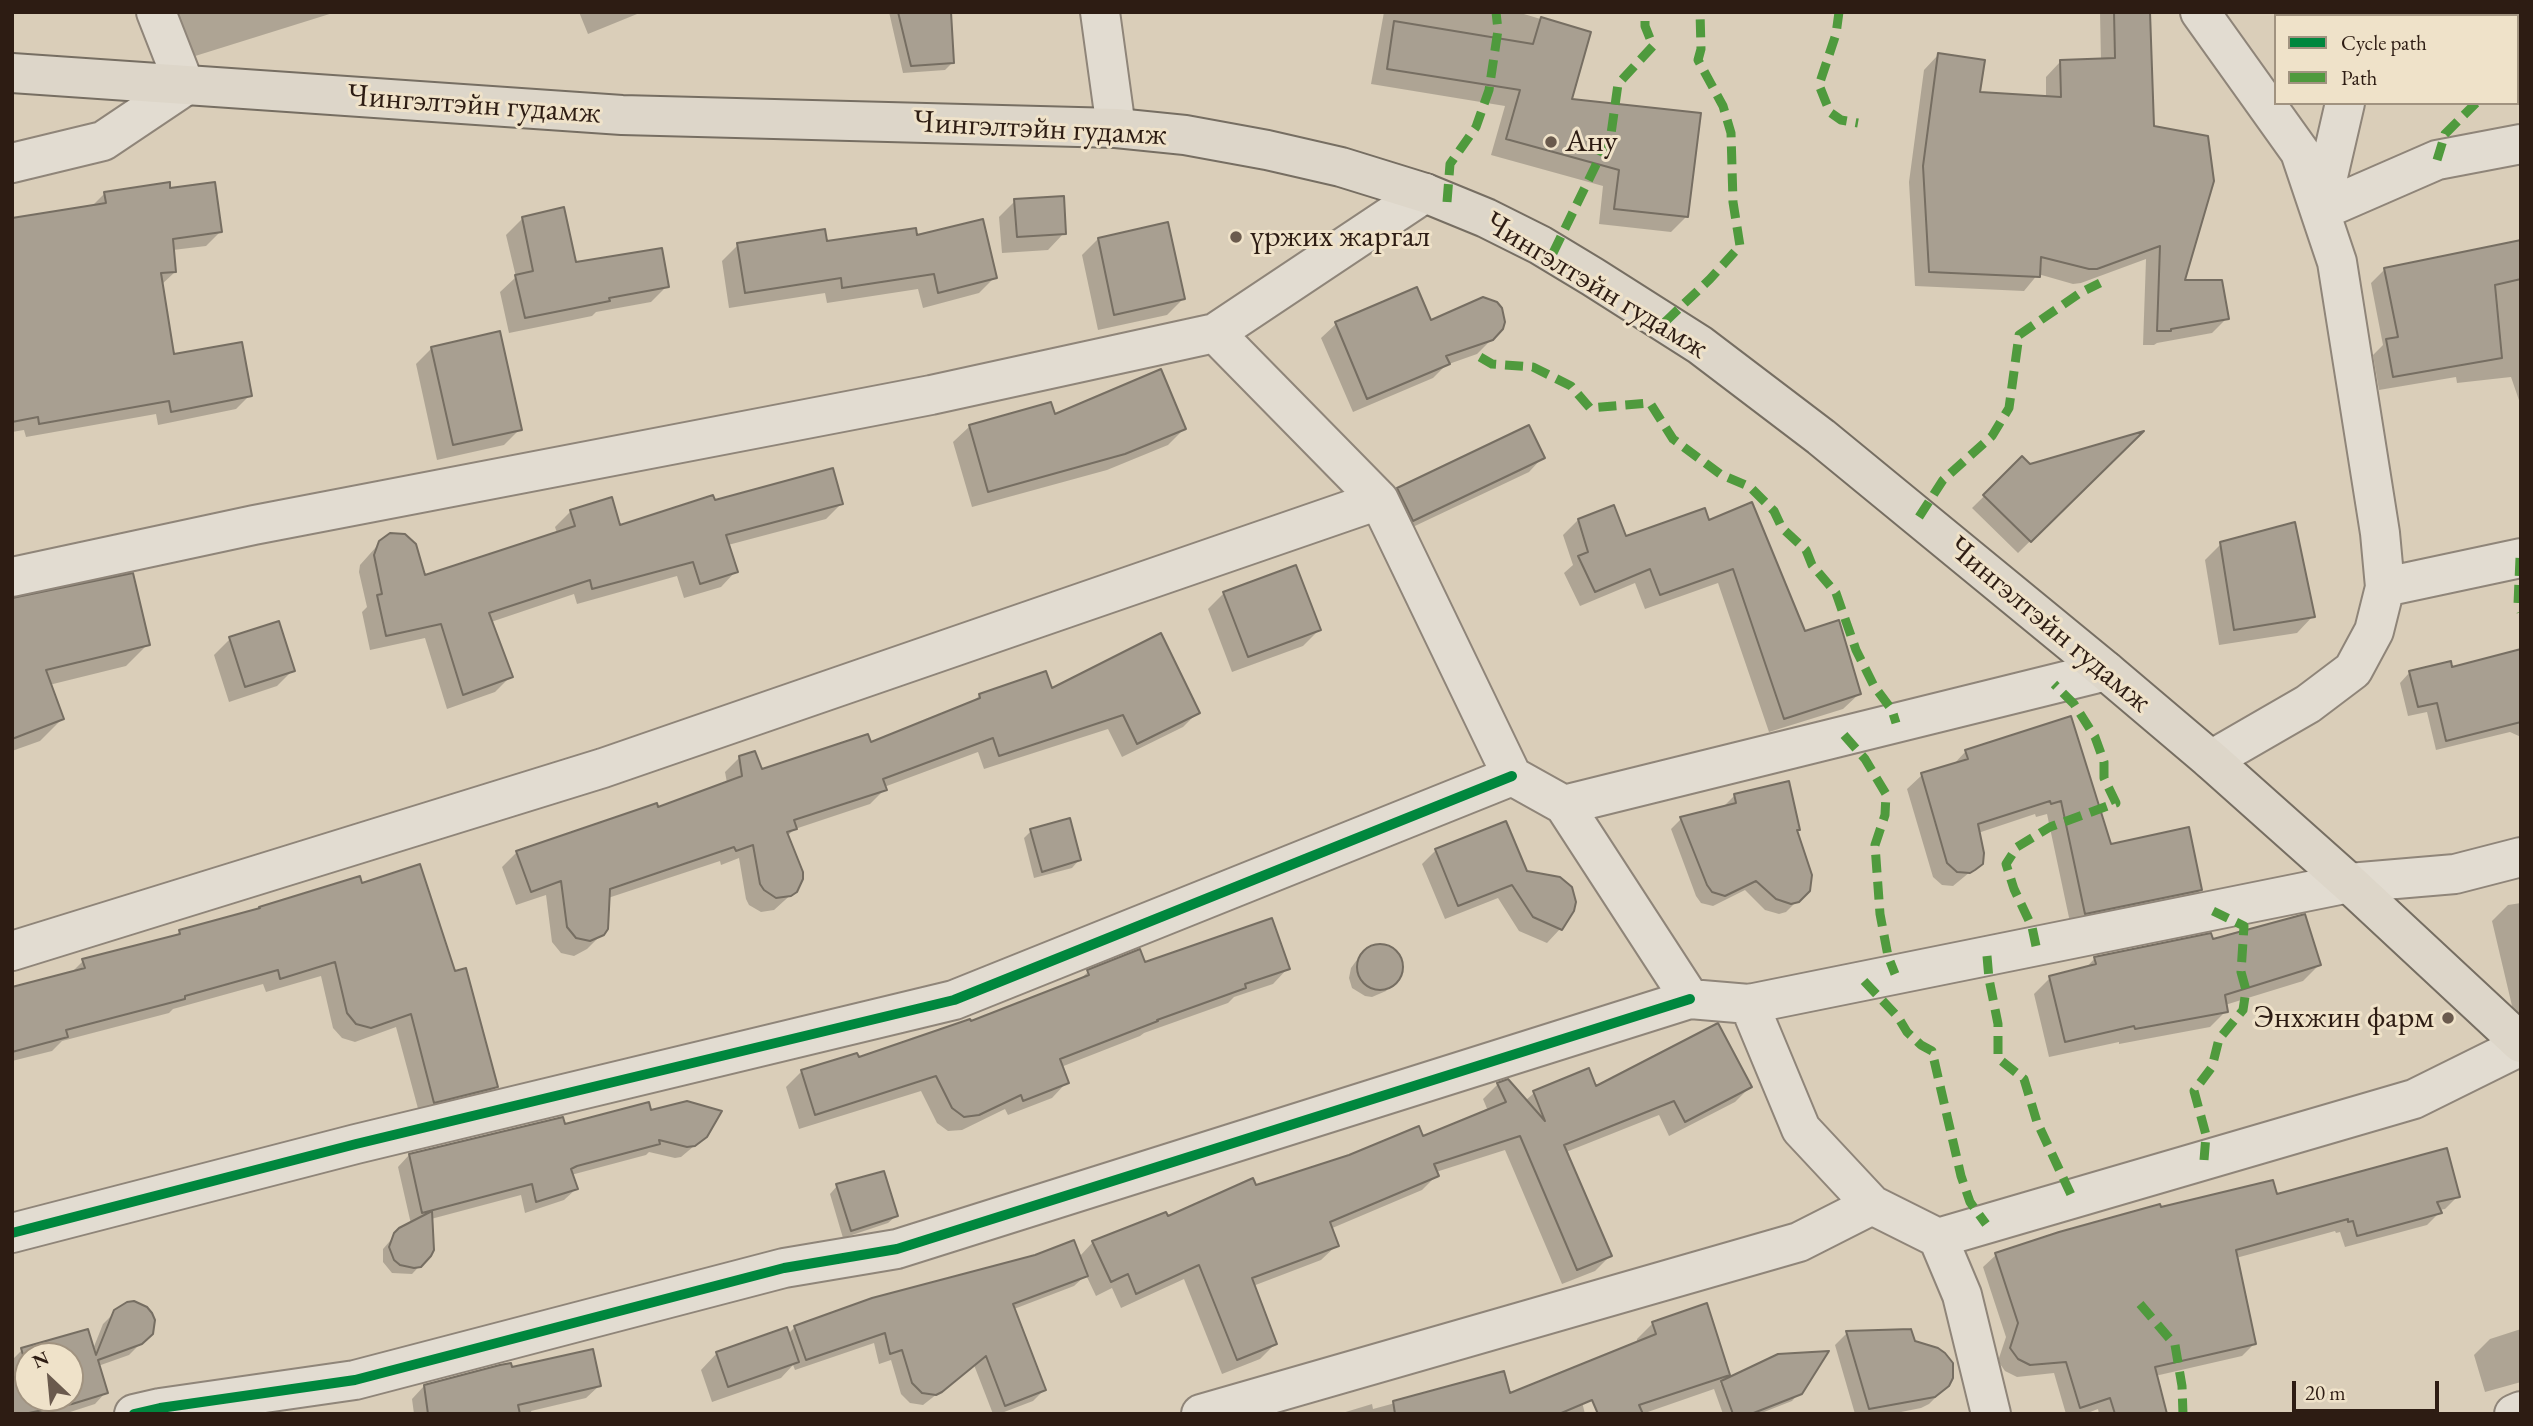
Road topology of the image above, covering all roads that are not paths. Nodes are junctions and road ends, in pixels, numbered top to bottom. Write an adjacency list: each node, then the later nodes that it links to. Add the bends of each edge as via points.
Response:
1 (156, 12): 5 (street)
2 (1100, 12): 7 (street)
3 (2200, 12): 11 (street, via 2300,152)
4 (12, 73): 5 (main road, Чингэлтэйн гудамж)
5 (185, 86): 7 (main road, Чингэлтэйн гудамж, via 622,115); 9 (street, via 103,141)
6 (2345, 105): 11 (street)
7 (1116, 128): 10 (main road, Чингэлтэйн гудамж, via 1267,150)
8 (2521, 144): 11 (street, via 2437,160)
9 (12, 163)
10 (1425, 193): 12 (street); 17 (main road, Чингэлтэйн гудамж, via 1540,246 1700,345 1821,437)
11 (2320, 211): 16 (street, via 2337,262)
12 (1215, 333): 13 (street); 15 (street, via 931,395 254,525)
13 (1379, 500): 19 (street); 23 (street, via 603,768)
14 (2521, 558): 16 (street)
15 (12, 577)
16 (2385, 587): 18 (street, via 2374,631 2353,670 2308,704)
17 (2106, 671): 18 (main road, Чингэлтэйн гудамж); 20 (street)
18 (2211, 760): 22 (main road, Чингэлтэйн гудамж)
19 (1512, 776): 20 (street); 28 (street, via 954,1000 356,1144)
20 (1564, 805): 24 (street)
21 (2521, 857): 22 (street, via 2455,874)
22 (2348, 883): 25 (street); 26 (main road, Чингэлтэйн гудамж)
23 (12, 951)
24 (1690, 999): 25 (street); 31 (street, via 897,1249 784,1268 355,1380)
25 (1749, 1004): 27 (street, via 1801,1129)
26 (2521, 1044): 29 (street, via 2414,1099)
27 (1872, 1205): 29 (street); 32 (street, via 1799,1242)
28 (12, 1233)
29 (1938, 1238): 33 (street, via 1962,1295)
30 (2521, 1411): 34 (street)
31 (134, 1414)
32 (1201, 1414)
33 (1992, 1414)
34 (2514, 1414)

